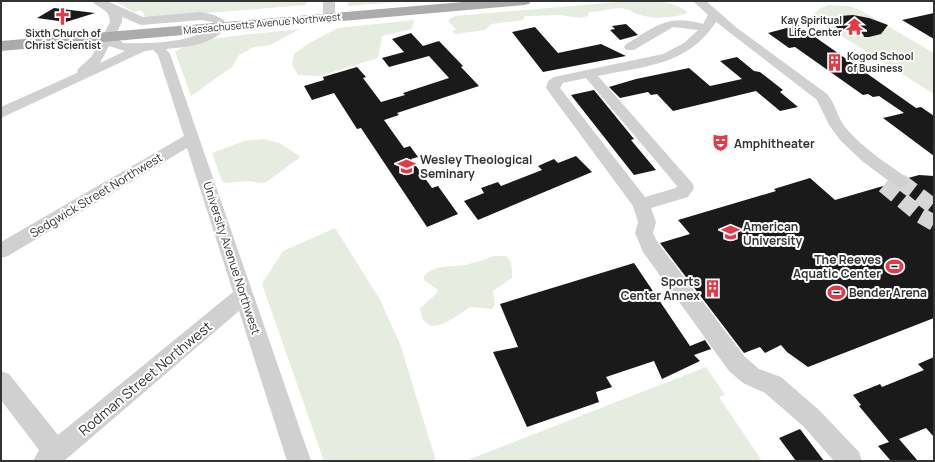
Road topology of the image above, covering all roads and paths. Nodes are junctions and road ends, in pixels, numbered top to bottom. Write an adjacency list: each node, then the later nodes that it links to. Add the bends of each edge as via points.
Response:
1 (98, 1): 5 (street)
2 (329, 1): 7 (street)
3 (524, 1): 7 (main road, Massachusetts Avenue Northwest)
4 (699, 1): 6 (street)
5 (109, 7): 8 (street, via 141,21 207,16 218,20); 10 (street, via 116,16)
6 (714, 16): 9 (street); 18 (street, via 822,97 830,107 841,132)
7 (329, 18): 8 (main road, Massachusetts Avenue Northwest)
8 (220, 27): 10 (main road, Massachusetts Avenue Northwest); 13 (street, via 197,40)
9 (706, 28): 12 (street, via 685,22 668,24 659,27); 14 (street, via 682,51)
10 (109, 37): 11 (main road, Massachusetts Avenue Northwest); 13 (street, via 118,46); 15 (street, via 91,66)
11 (1, 46)
12 (630, 47)
13 (156, 48): 15 (street); 17 (street, University Avenue Northwest)
14 (589, 74): 21 (street, via 559,80 553,84 553,88); 21 (street, via 685,184 686,188 682,193)
15 (76, 78): 16 (street)
16 (1, 113)
17 (192, 138): 22 (street, Sedgwick Street Northwest); 23 (street, University Avenue Northwest)
18 (882, 167): 19 (street); 20 (street, via 880,177)
19 (900, 181)
20 (884, 185)
21 (641, 204): 27 (street, via 647,222 644,233 650,247 736,364 751,376 773,385 811,418)
22 (1, 251)
23 (244, 295): 25 (street, Rodman Street Northwest); 26 (street, University Avenue Northwest)
24 (1, 382): 25 (street)
25 (50, 456)
26 (299, 461)
27 (850, 461)

